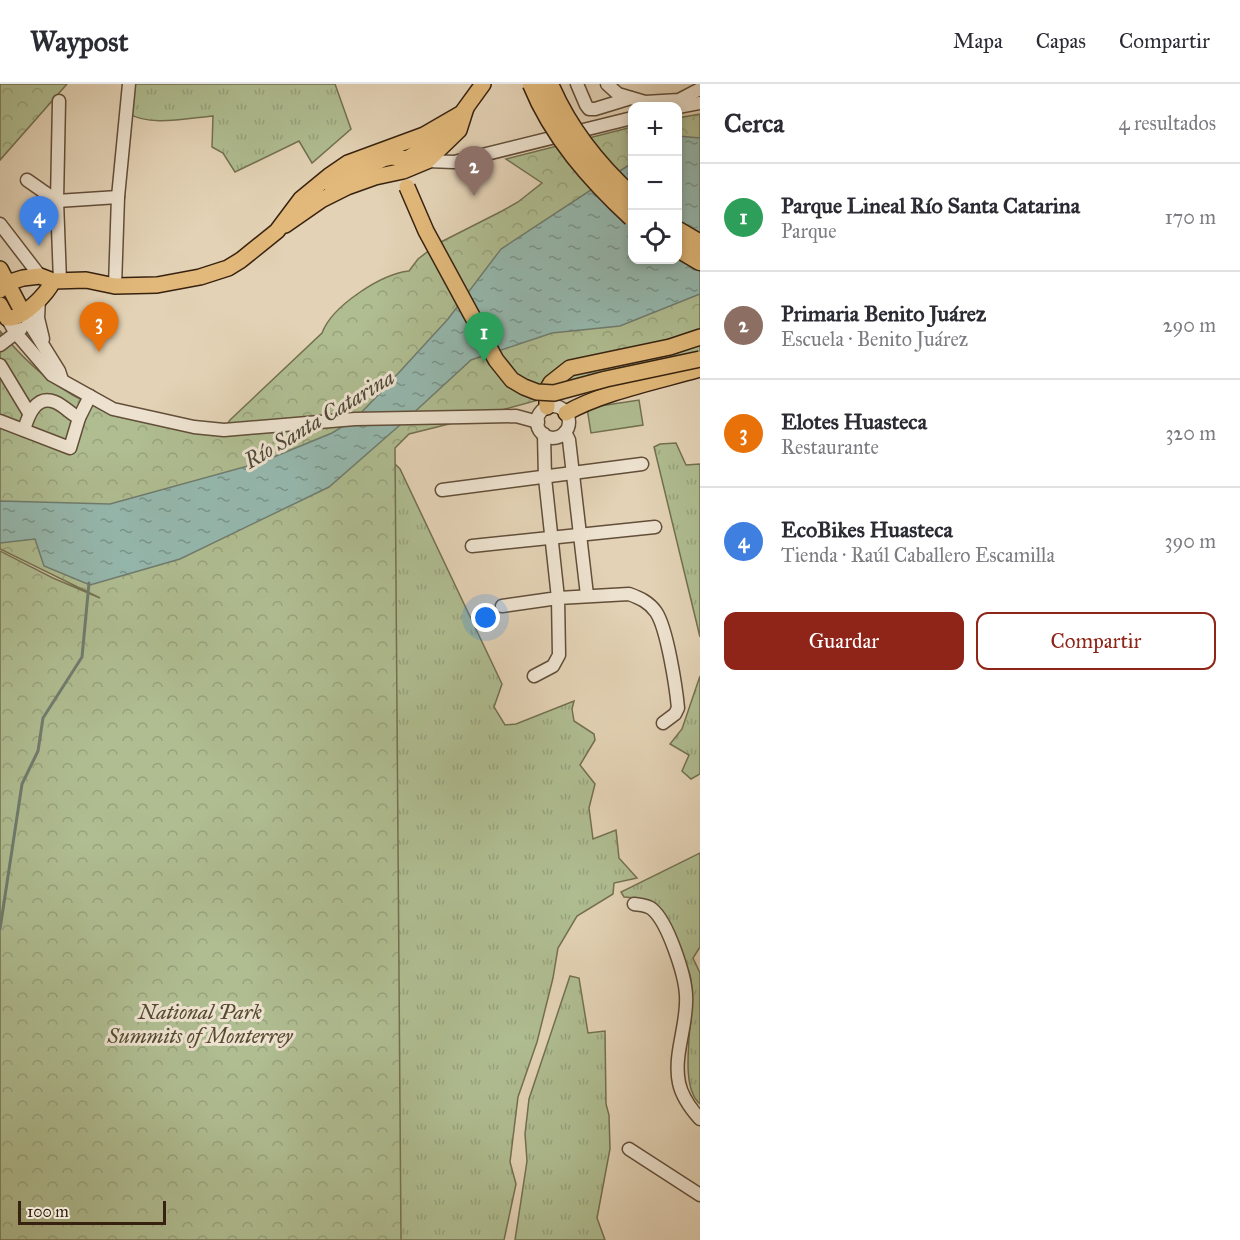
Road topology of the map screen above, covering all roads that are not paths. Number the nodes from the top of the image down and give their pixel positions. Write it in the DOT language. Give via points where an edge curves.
graph roads {
  1 [pos="129,84"];
  2 [pos="483,84"];
  3 [pos="532,84"];
  4 [pos="549,84"];
  5 [pos="577,84"];
  6 [pos="607,84"];
  7 [pos="700,89"];
  8 [pos="631,98"];
  9 [pos="59,101"];
  10 [pos="700,103"];
  11 [pos="682,106"];
  12 [pos="464,111"];
  13 [pos="628,118"];
  14 [pos="412,161"];
  15 [pos="27,180"];
  16 [pos="628,192"];
  17 [pos="118,197"];
  18 [pos="57,201"];
  19 [pos="293,207"];
  20 [pos="628,212"];
  21 [pos="0,224"];
  22 [pos="277,231"];
  23 [pos="682,233"];
  24 [pos="700,244"];
  25 [pos="682,250"];
  26 [pos="700,261"];
  27 [pos="0,269"];
  28 [pos="51,280"];
  29 [pos="115,286"];
  30 [pos="4,287"];
  31 [pos="39,298"];
  32 [pos="8,318"];
  33 [pos="27,319"];
  34 [pos="700,337"];
  35 [pos="0,345"];
  36 [pos="700,357"];
  37 [pos="51,360"];
  38 [pos="0,365"];
  39 [pos="700,369"];
  40 [pos="62,380"];
  41 [pos="90,396"];
  42 [pos="547,407"];
  43 [pos="566,412"];
  44 [pos="29,413"];
  45 [pos="79,418"];
  46 [pos="0,421"];
  47 [pos="538,422"];
  48 [pos="24,430"];
  49 [pos="566,432"];
  50 [pos="544,434"];
  51 [pos="642,464"];
  52 [pos="573,474"];
  53 [pos="545,478"];
  54 [pos="442,490"];
  55 [pos="655,527"];
  56 [pos="579,534"];
  57 [pos="551,537"];
  58 [pos="472,546"];
  59 [pos="587,595"];
  60 [pos="558,598"];
  61 [pos="502,606"];
  62 [pos="534,676"];
  63 [pos="663,723"];
  64 [pos="634,904"];
  65 [pos="700,1119"];
  66 [pos="629,1149"];
  67 [pos="700,1195"];
  1 -- 17 [label="street"];
  2 -- 12 [label="main road"];
  3 -- 20 [label="highway, bridge" via="573,154"];
  4 -- 16 [label="highway, bridge" via="588,149"];
  5 -- 8 [label="street" via="592,110"];
  6 -- 8 [label="street" via="618,94"];
  7 -- 8 [label="street" via="672,101"];
  9 -- 18 [label="street"];
  10 -- 11 [label="street"];
  12 -- 14 [label="main road" via="459,130"];
  12 -- 19 [label="main road" via="424,135 348,163"];
  13 -- 14 [label="street" via="454,162"];
  14 -- 19 [label="main road" via="383,159"];
  14 -- 22 [label="main road" via="321,200"];
  14 -- 36 [label="main road, bridge" via="410,187 426,231 496,360 512,380 537,392 554,393"];
  15 -- 18 [label="street"];
  17 -- 18 [label="street"];
  17 -- 29 [label="street"];
  18 -- 28 [label="street"];
  19 -- 22 [label="main road"];
  21 -- 28 [label="street"];
  22 -- 29 [label="main road" via="241,260 213,273 157,285"];
  23 -- 24 [label="highway"];
  25 -- 26 [label="highway"];
  27 -- 30 [label="main road"];
  28 -- 29 [label="main road" via="86,280"];
  28 -- 30 [label="main road" via="22,278"];
  28 -- 31 [label="main road"];
  30 -- 33 [label="main road"];
  31 -- 33 [label="main road"];
  31 -- 37 [label="street" via="38,318"];
  32 -- 33 [label="main road"];
  32 -- 35 [label="street"];
  32 -- 40 [label="street" via="52,375"];
  33 -- 37 [label="street"];
  34 -- 42 [label="main road" via="570,368 550,383"];
  37 -- 40 [label="street"];
  38 -- 44 [label="street"];
  39 -- 43 [label="main road" via="580,404"];
  40 -- 41 [label="street"];
  41 -- 45 [label="street"];
  41 -- 47 [label="street" via="113,409 224,430 355,419 516,416"];
  42 -- 43 [label="street" via="557,406"];
  42 -- 47 [label="street"];
  43 -- 49 [label="street"];
  44 -- 45 [label="street" via="43,402 54,401"];
  44 -- 48 [label="street"];
  45 -- 48 [label="street" via="70,448"];
  46 -- 48 [label="street"];
  47 -- 50 [label="street"];
  49 -- 50 [label="street" via="553,438"];
  49 -- 52 [label="street"];
  50 -- 53 [label="street"];
  51 -- 52 [label="street"];
  52 -- 53 [label="street"];
  52 -- 56 [label="street"];
  53 -- 54 [label="street"];
  53 -- 57 [label="street"];
  55 -- 56 [label="street"];
  56 -- 57 [label="street"];
  56 -- 59 [label="street"];
  57 -- 58 [label="street"];
  57 -- 60 [label="street"];
  59 -- 60 [label="street"];
  59 -- 63 [label="street" via="629,594 640,598 656,613 663,626 678,705 675,714"];
  60 -- 61 [label="street"];
  60 -- 62 [label="street" via="559,655 553,666"];
  64 -- 65 [label="street" via="652,909 658,917 682,975 686,1006 677,1069 683,1095"];
  66 -- 67 [label="street"];
}
